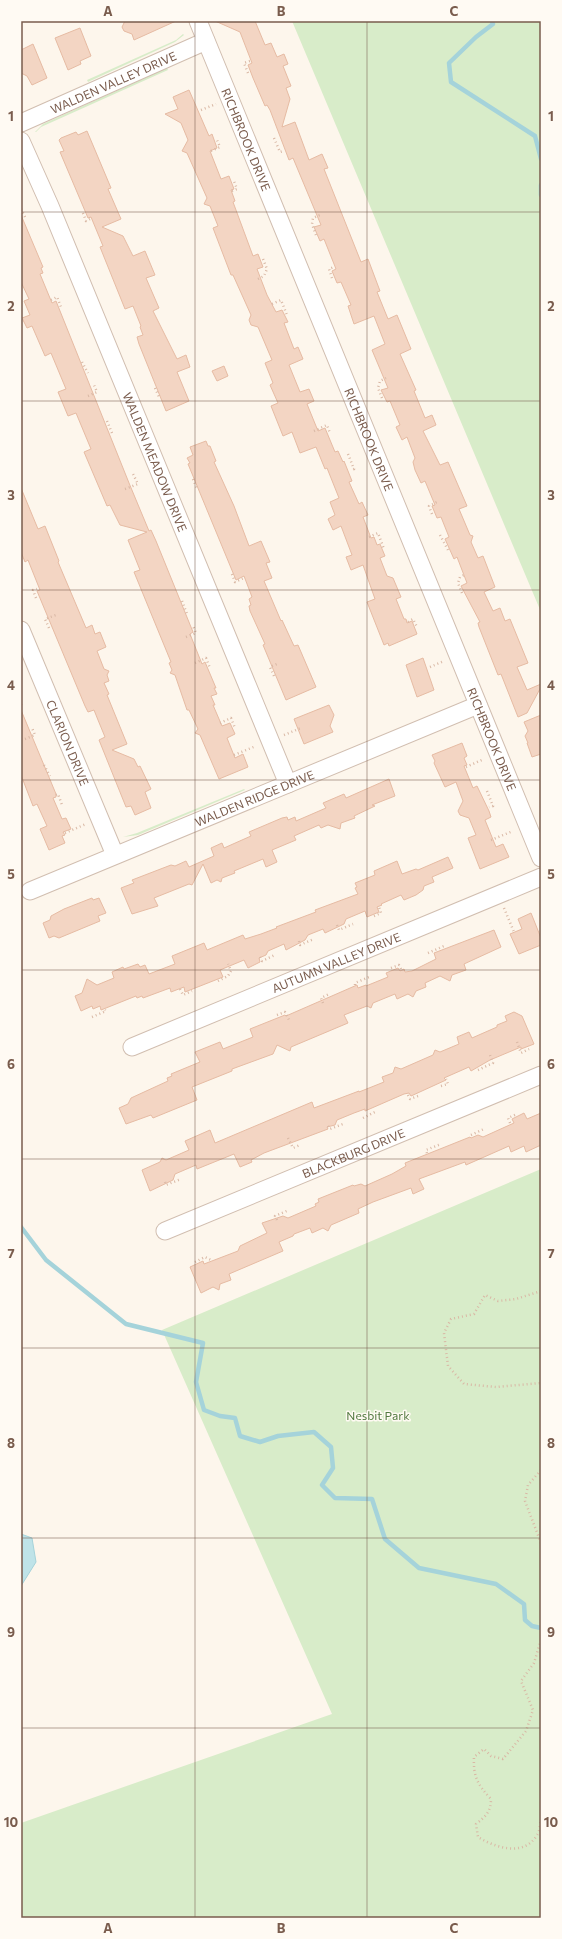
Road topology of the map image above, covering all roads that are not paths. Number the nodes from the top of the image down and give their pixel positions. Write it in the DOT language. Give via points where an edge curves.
graph roads {
  1 [pos="198,21"];
  2 [pos="206,41"];
  3 [pos="21,123"];
  4 [pos="21,141"];
  5 [pos="21,630"];
  6 [pos="478,705"];
  7 [pos="288,784"];
  8 [pos="115,855"];
  9 [pos="541,858"];
  10 [pos="541,877"];
  11 [pos="30,890"];
  12 [pos="132,1047"];
  13 [pos="541,1075"];
  14 [pos="165,1231"];
  1 -- 2 [label="street, RICHBROOK DRIVE"];
  2 -- 3 [label="street, WALDEN VALLEY DRIVE"];
  2 -- 6 [label="street, RICHBROOK DRIVE"];
  4 -- 7 [label="street, WALDEN MEADOW DRIVE"];
  5 -- 8 [label="street, CLARION DRIVE"];
  6 -- 7 [label="street, WALDEN RIDGE DRIVE"];
  6 -- 9 [label="street, RICHBROOK DRIVE"];
  7 -- 8 [label="street, WALDEN RIDGE DRIVE"];
  8 -- 11 [label="street, WALDEN RIDGE DRIVE"];
  10 -- 12 [label="street, AUTUMN VALLEY DRIVE"];
  13 -- 14 [label="street, BLACKBURG DRIVE"];
}
